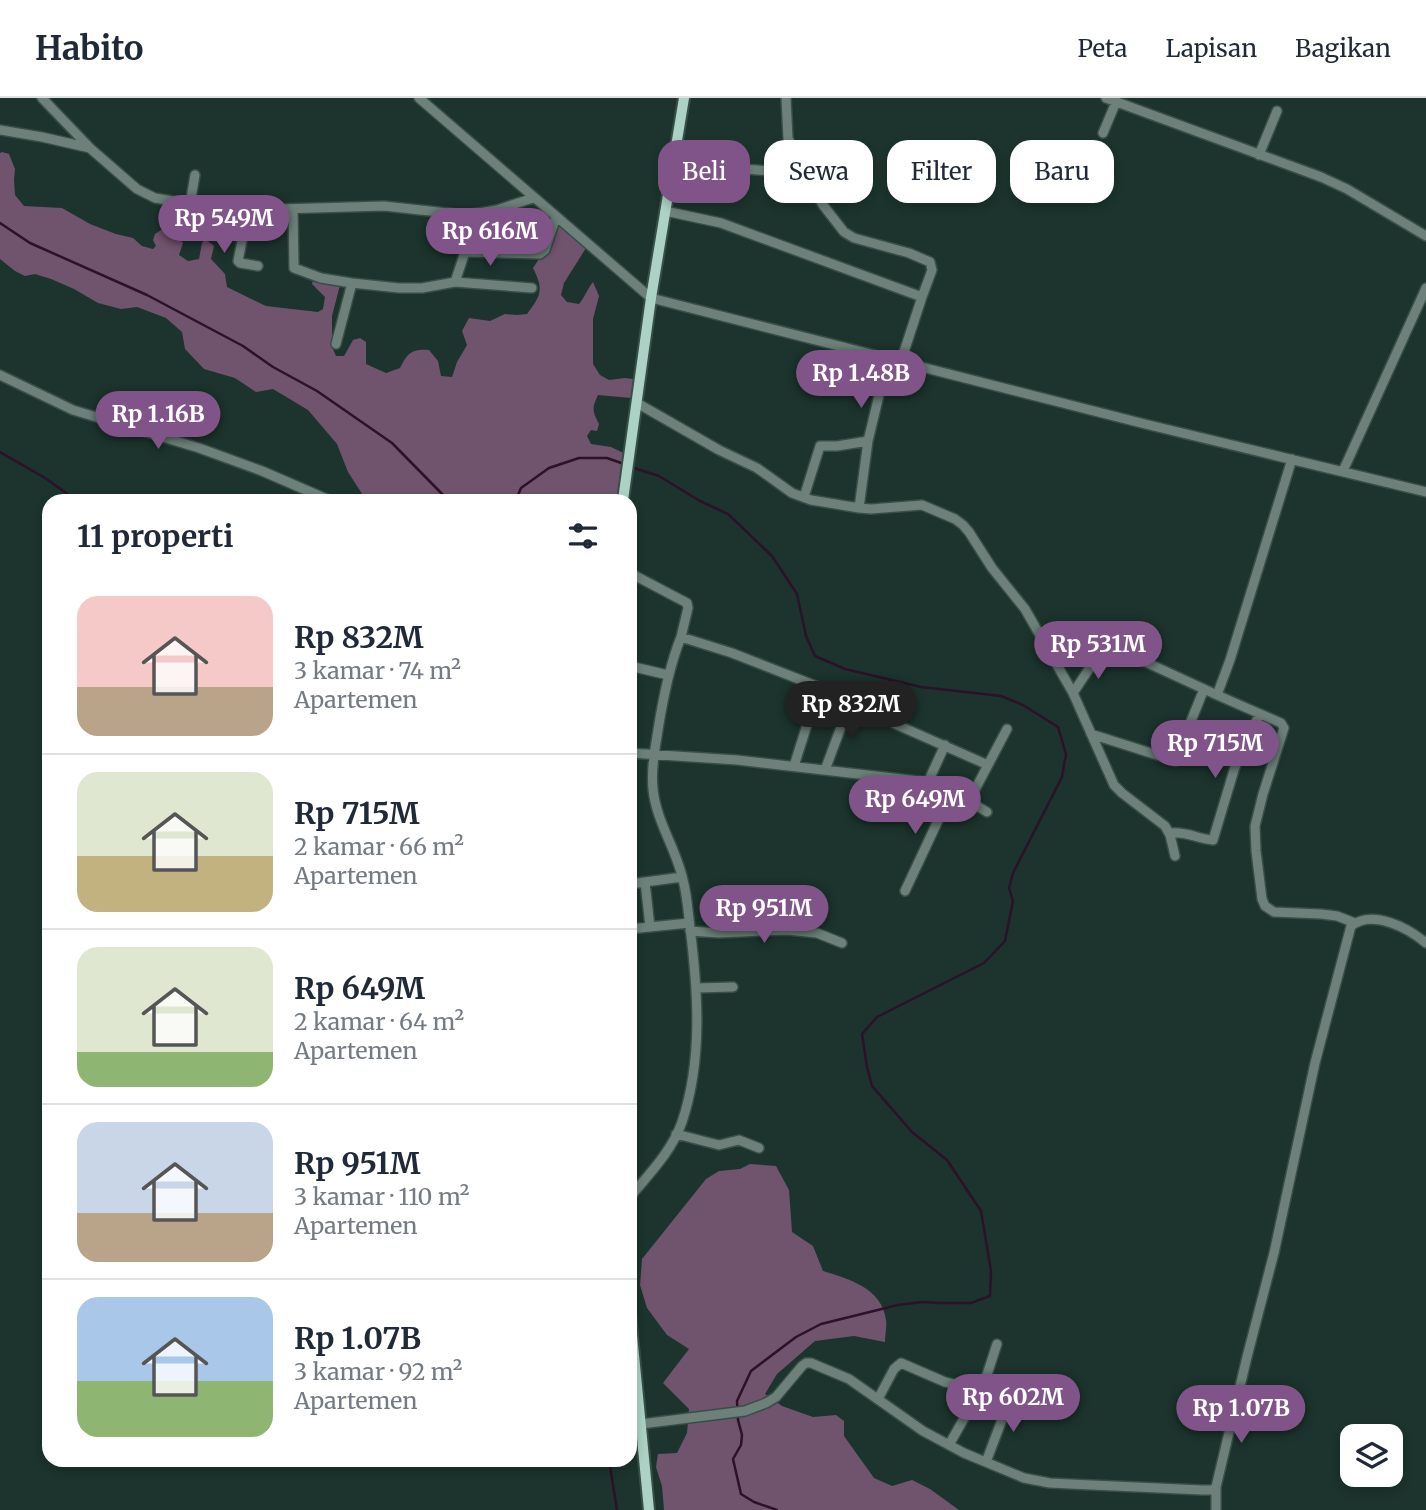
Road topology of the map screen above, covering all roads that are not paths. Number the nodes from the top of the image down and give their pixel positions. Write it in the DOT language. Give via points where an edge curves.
graph roads {
  1 [pos="41,98"];
  2 [pos="419,98"];
  3 [pos="684,98"];
  4 [pos="786,98"];
  5 [pos="1106,98"];
  6 [pos="1116,102"];
  7 [pos="1277,111"];
  8 [pos="0,130"];
  9 [pos="1103,133"];
  10 [pos="677,140"];
  11 [pos="91,149"];
  12 [pos="1259,155"];
  13 [pos="195,174"];
  14 [pos="533,198"];
  15 [pos="666,203"];
  16 [pos="190,204"];
  17 [pos="293,209"];
  18 [pos="248,210"];
  19 [pos="665,211"];
  20 [pos="466,215"];
  21 [pos="556,217"];
  22 [pos="1426,236"];
  23 [pos="464,252"];
  24 [pos="258,266"];
  25 [pos="455,282"];
  26 [pos="352,283"];
  27 [pos="532,288"];
  28 [pos="1426,288"];
  29 [pos="922,297"];
  30 [pos="651,298"];
  31 [pos="336,344"];
  32 [pos="886,357"];
  33 [pos="901,361"];
  34 [pos="0,375"];
  35 [pos="637,403"];
  36 [pos="868,440"];
  37 [pos="1292,459"];
  38 [pos="1343,471"];
  39 [pos="1426,492"];
  40 [pos="315,494"];
  41 [pos="624,494"];
  42 [pos="804,497"];
  43 [pos="859,508"];
  44 [pos="637,577"];
  45 [pos="681,637"];
  46 [pos="637,668"];
  47 [pos="668,675"];
  48 [pos="818,688"];
  49 [pos="1204,689"];
  50 [pos="1073,693"];
  51 [pos="1217,695"];
  52 [pos="850,703"];
  53 [pos="1260,714"];
  54 [pos="1007,729"];
  55 [pos="1091,734"];
  56 [pos="946,745"];
  57 [pos="637,753"];
  58 [pos="654,754"];
  59 [pos="988,765"];
  60 [pos="794,766"];
  61 [pos="825,770"];
  62 [pos="928,782"];
  63 [pos="951,793"];
  64 [pos="970,801"];
  65 [pos="987,812"];
  66 [pos="1170,833"];
  67 [pos="1175,856"];
  68 [pos="682,877"];
  69 [pos="645,882"];
  70 [pos="637,883"];
  71 [pos="905,891"];
  72 [pos="1355,923"];
  73 [pos="650,927"];
  74 [pos="690,927"];
  75 [pos="637,928"];
  76 [pos="842,943"];
  77 [pos="1426,943"];
  78 [pos="733,987"];
  79 [pos="696,988"];
  80 [pos="676,1134"];
  81 [pos="759,1148"];
  82 [pos="637,1188"];
  83 [pos="997,1344"];
  84 [pos="981,1388"];
  85 [pos="637,1391"];
  86 [pos="1011,1396"];
  87 [pos="878,1399"];
  88 [pos="1055,1407"];
  89 [pos="640,1424"];
  90 [pos="948,1445"];
  91 [pos="986,1462"];
  92 [pos="1216,1487"];
  93 [pos="649,1506"];
  94 [pos="1216,1510"];
  1 -- 11 [label="street"];
  2 -- 14 [label="street"];
  3 -- 10 [label="main road"];
  4 -- 29 [label="street" via="788,138 823,205 849,236 930,262 932,270"];
  5 -- 6 [label="street"];
  6 -- 9 [label="street"];
  6 -- 12 [label="street"];
  7 -- 12 [label="street"];
  8 -- 11 [label="street"];
  11 -- 16 [label="street" via="137,189 155,198"];
  12 -- 22 [label="street" via="1347,189"];
  13 -- 16 [label="street"];
  14 -- 20 [label="street"];
  14 -- 21 [label="street"];
  15 -- 19 [label="main road"];
  16 -- 18 [label="street"];
  17 -- 18 [label="street"];
  17 -- 20 [label="street" via="384,206"];
  17 -- 26 [label="street" via="294,268"];
  18 -- 24 [label="street" via="238,261"];
  19 -- 29 [label="street" via="721,223"];
  19 -- 30 [label="main road"];
  20 -- 23 [label="street"];
  21 -- 23 [label="street" via="540,254"];
  21 -- 30 [label="street"];
  23 -- 25 [label="street"];
  25 -- 26 [label="street" via="422,288"];
  25 -- 27 [label="street"];
  26 -- 31 [label="street"];
  28 -- 38 [label="street"];
  29 -- 33 [label="street"];
  30 -- 32 [label="street"];
  30 -- 35 [label="main road"];
  32 -- 33 [label="street"];
  32 -- 36 [label="street"];
  33 -- 37 [label="street"];
  34 -- 40 [label="street" via="73,410 199,448"];
  35 -- 41 [label="main road"];
  35 -- 42 [label="street"];
  36 -- 42 [label="street" via="820,446"];
  36 -- 43 [label="street"];
  37 -- 38 [label="street"];
  37 -- 51 [label="street"];
  38 -- 39 [label="street"];
  42 -- 43 [label="street"];
  43 -- 50 [label="street" via="922,505 962,525 1025,609"];
  44 -- 45 [label="street" via="687,603"];
  45 -- 47 [label="street"];
  45 -- 48 [label="street"];
  46 -- 47 [label="street"];
  47 -- 58 [label="street"];
  48 -- 52 [label="street"];
  48 -- 60 [label="street"];
  49 -- 50 [label="street" via="1111,647 1099,654"];
  49 -- 51 [label="street"];
  49 -- 55 [label="street" via="1176,761"];
  50 -- 55 [label="street"];
  51 -- 53 [label="street"];
  52 -- 56 [label="street" via="878,703 895,724"];
  52 -- 61 [label="street"];
  53 -- 66 [label="street" via="1234,770 1213,840"];
  53 -- 72 [label="street" via="1284,728 1255,826 1265,906 1274,912 1329,915"];
  54 -- 59 [label="street"];
  55 -- 66 [label="street" via="1114,785"];
  56 -- 59 [label="street"];
  56 -- 62 [label="street"];
  57 -- 58 [label="street"];
  58 -- 60 [label="street"];
  58 -- 68 [label="street" via="657,811"];
  59 -- 64 [label="street"];
  60 -- 61 [label="street"];
  61 -- 62 [label="street"];
  62 -- 63 [label="street"];
  63 -- 64 [label="street"];
  63 -- 71 [label="street"];
  64 -- 65 [label="street"];
  66 -- 67 [label="street"];
  68 -- 69 [label="street"];
  68 -- 74 [label="street"];
  69 -- 70 [label="street"];
  69 -- 73 [label="street"];
  72 -- 77 [label="street" via="1393,923"];
  72 -- 92 [label="street" via="1349,931 1315,1063"];
  73 -- 74 [label="street"];
  73 -- 75 [label="street"];
  74 -- 76 [label="street" via="719,933 817,933"];
  74 -- 79 [label="street"];
  78 -- 79 [label="street"];
  79 -- 80 [label="street" via="697,1052"];
  80 -- 81 [label="street" via="719,1145 739,1140"];
  80 -- 82 [label="street"];
  83 -- 84 [label="street"];
  84 -- 86 [label="street"];
  84 -- 87 [label="street" via="944,1382 901,1363"];
  84 -- 90 [label="street"];
  85 -- 89 [label="main road"];
  86 -- 88 [label="street"];
  86 -- 91 [label="street"];
  87 -- 89 [label="street" via="849,1379 806,1363 771,1400 745,1411"];
  87 -- 90 [label="street"];
  89 -- 93 [label="main road"];
  90 -- 91 [label="street"];
  91 -- 92 [label="street" via="1050,1483"];
  92 -- 94 [label="street"];
}
